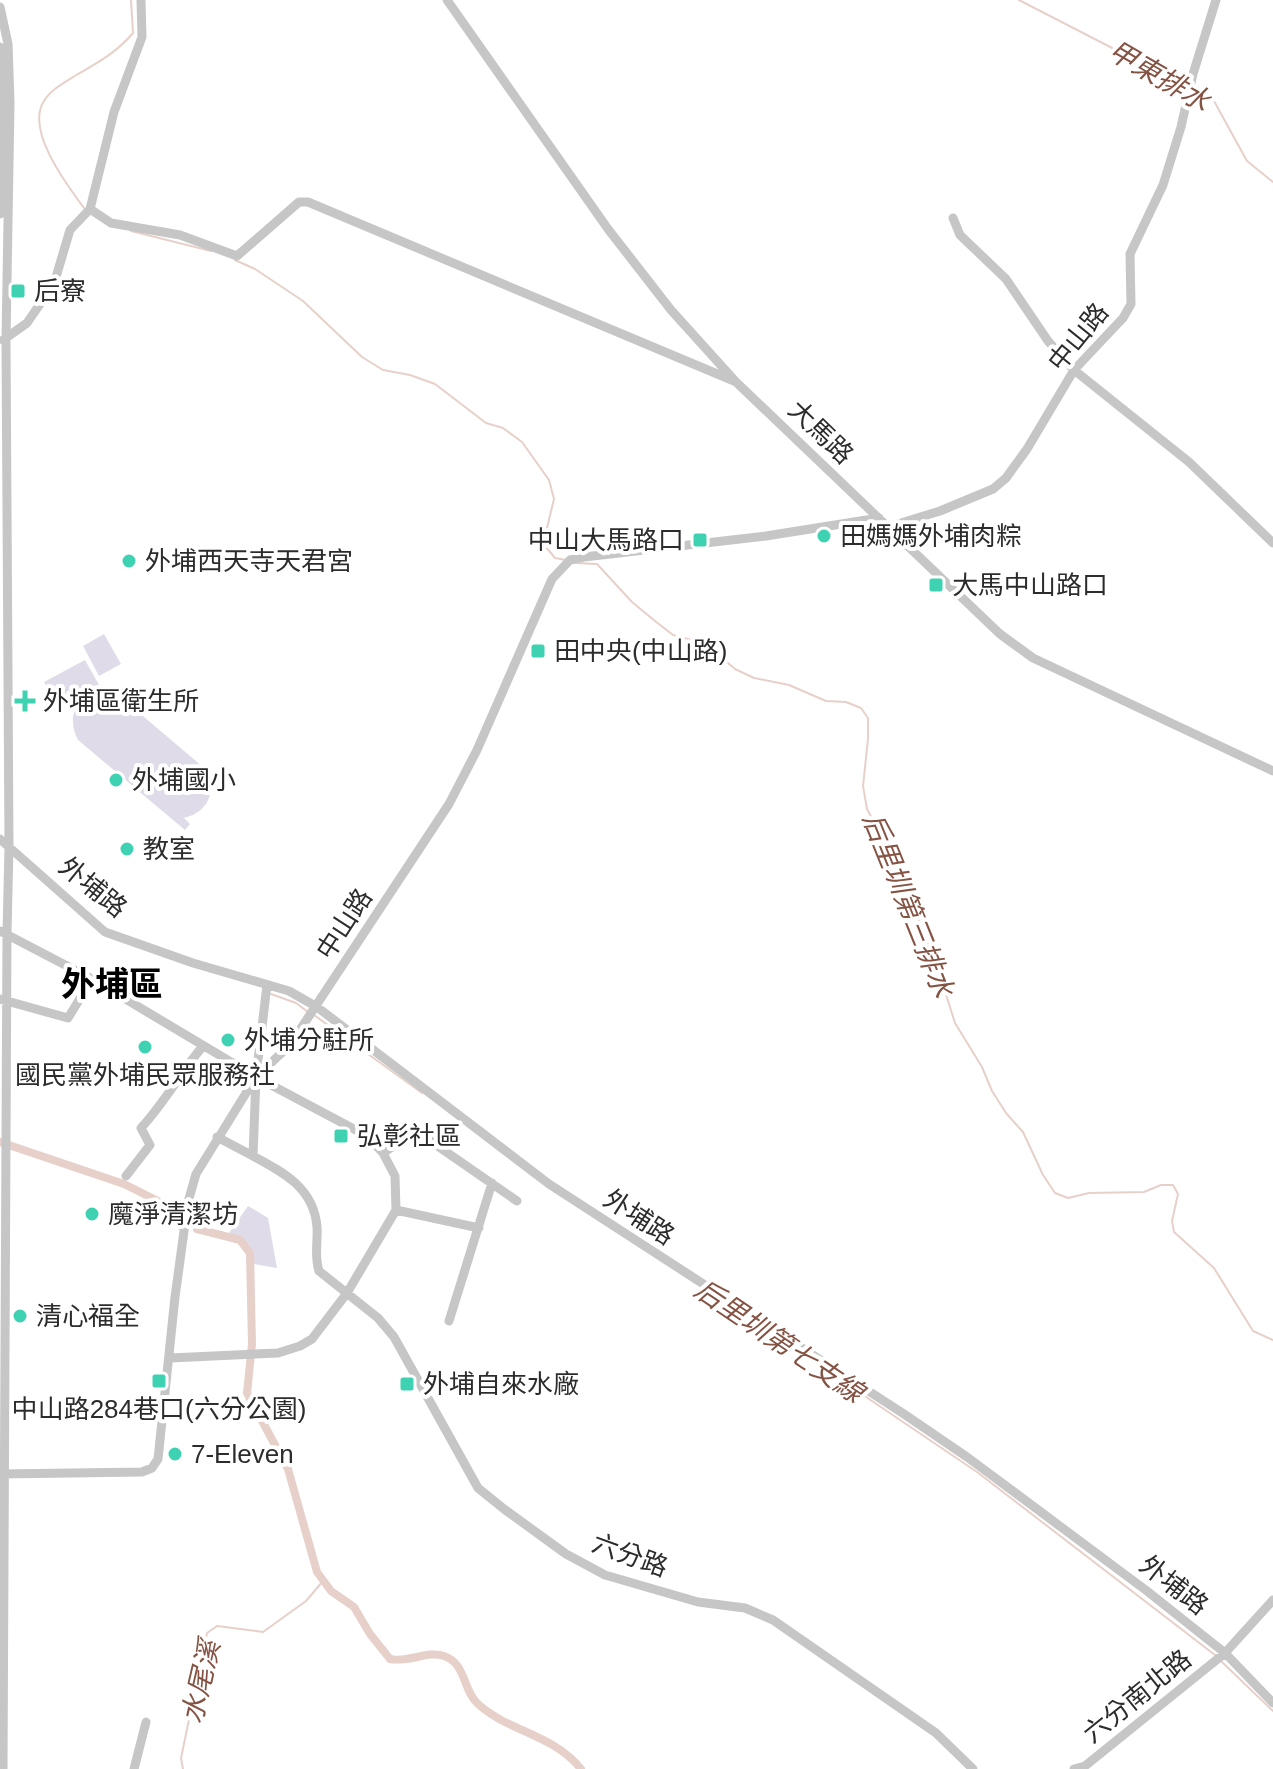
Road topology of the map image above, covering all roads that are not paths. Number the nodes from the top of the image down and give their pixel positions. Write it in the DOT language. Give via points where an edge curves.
graph roads {
  1 [pos="141,0"];
  2 [pos="447,0"];
  3 [pos="1216,0"];
  4 [pos="0,7"];
  5 [pos="0,47"];
  6 [pos="90,209"];
  7 [pos="0,214"];
  8 [pos="953,218"];
  9 [pos="3,340"];
  10 [pos="1074,370"];
  11 [pos="736,382"];
  12 [pos="879,518"];
  13 [pos="888,527"];
  14 [pos="1273,543"];
  15 [pos="4,676"];
  16 [pos="1273,771"];
  17 [pos="0,839"];
  18 [pos="9,847"];
  19 [pos="3,932"];
  20 [pos="92,979"];
  21 [pos="267,985"];
  22 [pos="4,1000"];
  23 [pos="317,1007"];
  24 [pos="203,1046"];
  25 [pos="256,1077"];
  26 [pos="217,1137"];
  27 [pos="383,1153"];
  28 [pos="253,1156"];
  29 [pos="126,1176"];
  30 [pos="492,1183"];
  31 [pos="517,1201"];
  32 [pos="396,1210"];
  33 [pos="479,1228"];
  34 [pos="347,1293"];
  35 [pos="449,1321"];
  36 [pos="170,1358"];
  37 [pos="2,1474"];
  38 [pos="1273,1600"];
  39 [pos="1225,1653"];
  40 [pos="1273,1703"];
  41 [pos="146,1722"];
  42 [pos="3,1769"];
  43 [pos="134,1769"];
  44 [pos="973,1769"];
  45 [pos="1074,1769"];
  1 -- 6 [label="street" via="142,37 114,112"];
  2 -- 11 [label="street, 大馬路" via="641,274"];
  3 -- 10 [label="street, 中山路" via="1163,185 1130,254 1131,304"];
  4 -- 9 [label="street" via="8,44 10,103"];
  5 -- 7 [label="street"];
  6 -- 9 [label="street" via="70,230 56,277 40,304 27,323"];
  6 -- 11 [label="street" via="111,223 180,235 237,256 299,202 308,202"];
  8 -- 10 [label="street" via="960,235 1006,279"];
  9 -- 15 [label="street"];
  10 -- 13 [label="street, 中山路" via="1027,449 993,489"];
  10 -- 14 [label="street" via="1189,462"];
  11 -- 12 [label="street, 大馬路"];
  12 -- 13 [label="street, 大馬路"];
  12 -- 23 [label="street, 中山路" via="570,560 544,594 449,804"];
  13 -- 16 [label="street, 大馬路" via="1000,634 1033,658"];
  15 -- 18 [label="street"];
  17 -- 18 [label="street, 外埔路"];
  18 -- 19 [label="street"];
  18 -- 21 [label="street, 外埔路" via="105,932"];
  19 -- 20 [label="street"];
  19 -- 22 [label="street"];
  20 -- 22 [label="street" via="68,1018"];
  20 -- 24 [label="street"];
  21 -- 23 [label="street, 外埔路"];
  21 -- 25 [label="street"];
  22 -- 37 [label="street"];
  23 -- 25 [label="street, 中山路" via="290,1045"];
  23 -- 39 [label="street, 外埔路" via="549,1184 904,1414"];
  24 -- 25 [label="street"];
  24 -- 29 [label="street" via="141,1128 150,1145"];
  25 -- 26 [label="street, 中山路"];
  25 -- 27 [label="street" via="367,1136"];
  25 -- 28 [label="street"];
  26 -- 28 [label="street, 六分路"];
  26 -- 36 [label="street, 中山路" via="196,1174 188,1202"];
  27 -- 30 [label="street" via="416,1131"];
  27 -- 32 [label="street" via="395,1176"];
  28 -- 34 [label="street, 六分路" via="285,1174 306,1194 317,1227 319,1271"];
  30 -- 31 [label="street"];
  30 -- 33 [label="street"];
  32 -- 33 [label="street"];
  32 -- 34 [label="street"];
  33 -- 35 [label="street"];
  34 -- 36 [label="street" via="312,1339 300,1346 278,1353"];
  34 -- 44 [label="street, 六分路" via="394,1337 478,1488 504,1509 605,1575 698,1602 745,1608 773,1620 936,1733"];
  36 -- 37 [label="street, 中山路" via="158,1459 152,1468"];
  37 -- 42 [label="street"];
  38 -- 39 [label="street, 六分南北路"];
  39 -- 40 [label="street, 外埔路"];
  39 -- 45 [label="street, 六分南北路" via="1085,1766"];
  41 -- 43 [label="street"];
}
